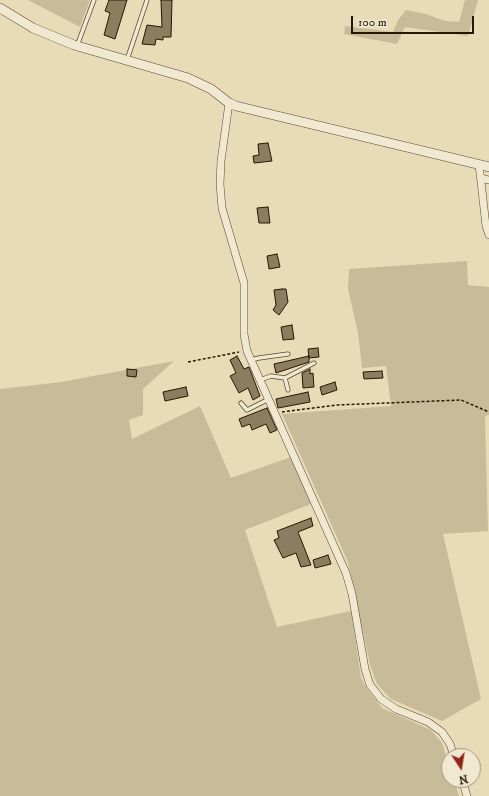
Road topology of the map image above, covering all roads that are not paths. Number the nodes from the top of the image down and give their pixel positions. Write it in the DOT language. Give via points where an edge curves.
graph roads {
  1 [pos="94,0"];
  2 [pos="147,0"];
  3 [pos="0,8"];
  4 [pos="77,46"];
  5 [pos="126,62"];
  6 [pos="229,103"];
  7 [pos="479,164"];
  8 [pos="489,167"];
  9 [pos="481,178"];
  10 [pos="489,180"];
  11 [pos="489,234"];
  12 [pos="288,354"];
  13 [pos="251,360"];
  14 [pos="314,363"];
  15 [pos="285,378"];
  16 [pos="260,380"];
  17 [pos="288,390"];
  18 [pos="269,399"];
  19 [pos="241,404"];
  20 [pos="451,748"];
  1 -- 4 [label="lane"];
  2 -- 5 [label="lane"];
  3 -- 4 [label="street" via="33,28"];
  4 -- 5 [label="street"];
  5 -- 6 [label="street" via="188,78 211,89"];
  6 -- 7 [label="street"];
  6 -- 13 [label="street" via="220,161 222,208 244,282 244,334"];
  7 -- 8 [label="street"];
  7 -- 9 [label="street"];
  9 -- 10 [label="street"];
  9 -- 11 [label="street"];
  12 -- 13 [label="lane"];
  13 -- 16 [label="street"];
  14 -- 15 [label="lane"];
  15 -- 16 [label="lane" via="271,376"];
  15 -- 17 [label="lane"];
  16 -- 18 [label="street"];
  18 -- 19 [label="lane" via="247,410"];
  18 -- 20 [label="street" via="346,573 370,685 381,699 396,709 428,722 442,732"];
}
